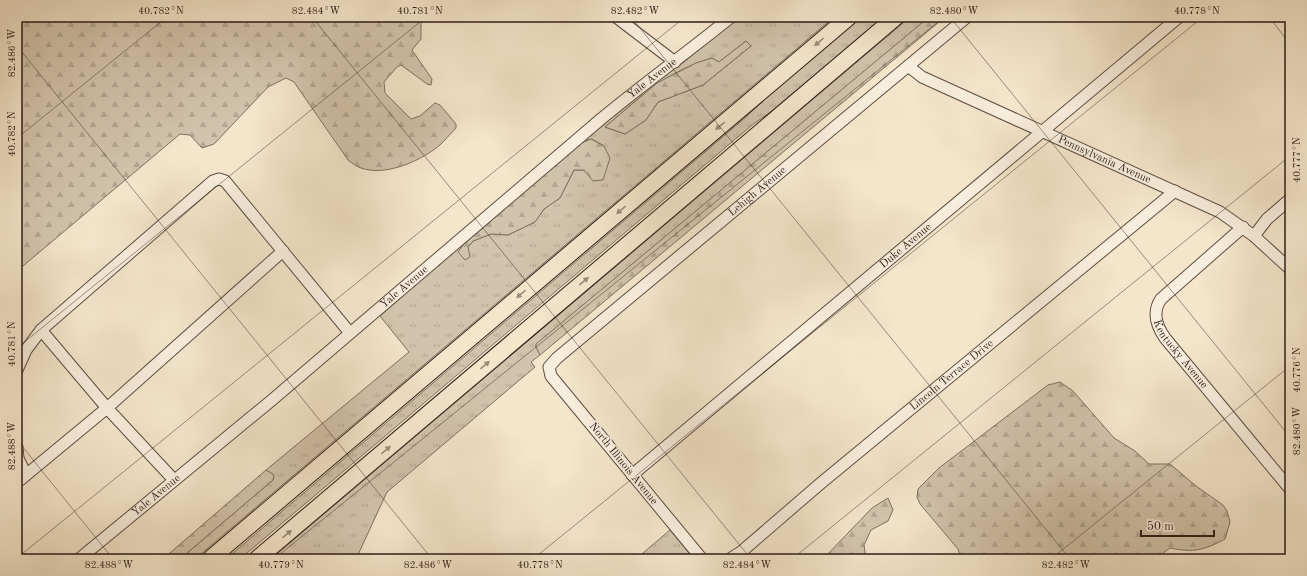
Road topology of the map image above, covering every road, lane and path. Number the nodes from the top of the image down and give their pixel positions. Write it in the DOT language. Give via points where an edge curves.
graph roads {
  1 [pos="616,17"];
  2 [pos="731,17"];
  3 [pos="849,17"];
  4 [pos="896,17"];
  5 [pos="967,17"];
  6 [pos="1179,17"];
  7 [pos="674,62"];
  8 [pos="908,66"];
  9 [pos="1041,132"];
  10 [pos="1175,191"];
  11 [pos="1289,200"];
  12 [pos="1243,227"];
  13 [pos="1254,236"];
  14 [pos="283,251"];
  15 [pos="1290,269"];
  16 [pos="41,330"];
  17 [pos="350,333"];
  18 [pos="548,367"];
  19 [pos="17,370"];
  20 [pos="107,408"];
  21 [pos="17,448"];
  22 [pos="632,475"];
  23 [pos="174,480"];
  24 [pos="1290,489"];
  25 [pos="79,559"];
  26 [pos="210,559"];
  27 [pos="257,559"];
  28 [pos="702,559"];
  29 [pos="730,559"];
  1 -- 7 [label="street"];
  2 -- 7 [label="street, Yale Avenue"];
  3 -- 26 [label="highway, one-way"];
  27 -- 4 [label="highway, one-way"];
  5 -- 8 [label="street, Lehigh Avenue"];
  6 -- 9 [label="street, Duke Avenue"];
  7 -- 17 [label="street, Yale Avenue" via="595,124"];
  8 -- 9 [label="street, Pennsylvania Avenue" via="922,77"];
  8 -- 18 [label="street, Lehigh Avenue"];
  9 -- 10 [label="street, Pennsylvania Avenue"];
  9 -- 22 [label="street, Duke Avenue"];
  10 -- 12 [label="street, Pennsylvania Avenue" via="1220,212"];
  10 -- 29 [label="street, Lincoln Terrace Drive"];
  11 -- 13 [label="street" via="1267,219"];
  12 -- 13 [label="street, Pennsylvania Avenue"];
  12 -- 24 [label="street, Kentucky Avenue" via="1161,298 1156,318 1165,338"];
  13 -- 15 [label="street, Pennsylvania Avenue"];
  14 -- 16 [label="street" via="225,181 219,179 207,186"];
  14 -- 17 [label="street"];
  14 -- 20 [label="street"];
  16 -- 19 [label="street" via="26,350"];
  16 -- 20 [label="street"];
  17 -- 23 [label="street, Yale Avenue"];
  18 -- 22 [label="street, North Illinois Avenue" via="551,376"];
  20 -- 21 [label="street" via="23,478"];
  20 -- 23 [label="street"];
  22 -- 28 [label="street, North Illinois Avenue"];
  23 -- 25 [label="street, Yale Avenue"];
}
